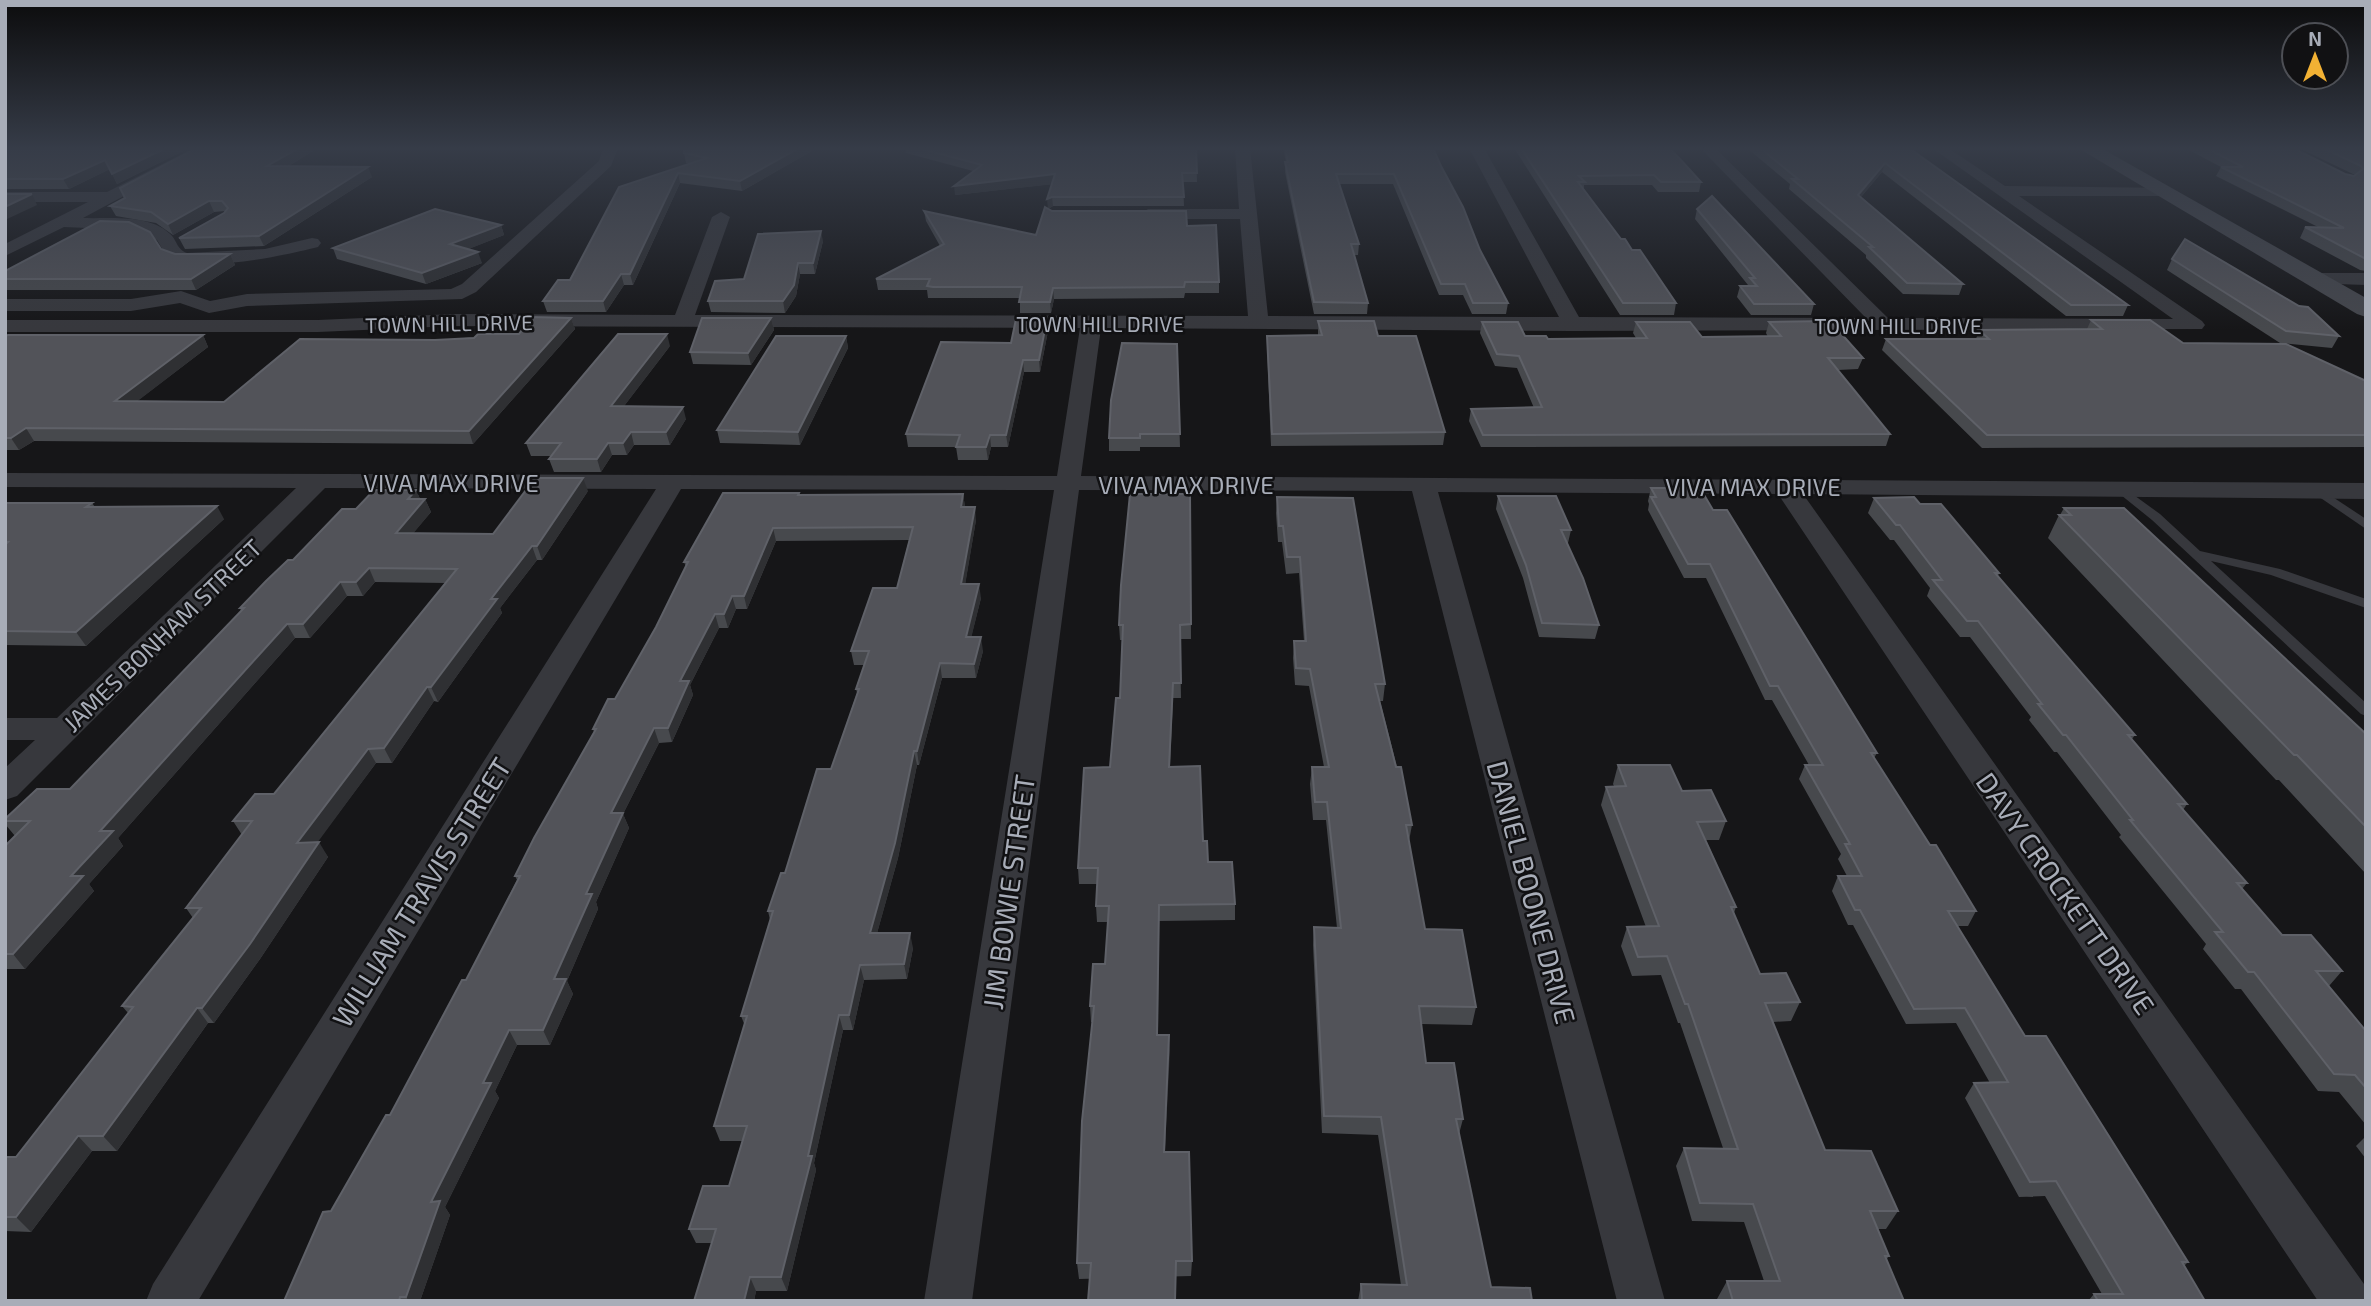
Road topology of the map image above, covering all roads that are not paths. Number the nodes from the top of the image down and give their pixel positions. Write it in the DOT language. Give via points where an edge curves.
graph roads {
  1 [pos="87,209"];
  2 [pos="556,209"];
  3 [pos="1248,209"];
  4 [pos="1509,209"];
  5 [pos="1768,209"];
  6 [pos="2027,209"];
  7 [pos="2195,209"];
  8 [pos="1131,214"];
  9 [pos="1249,214"];
  10 [pos="721,217"];
  11 [pos="62,222"];
  12 [pos="149,228"];
  13 [pos="39,234"];
  14 [pos="190,236"];
  15 [pos="312,243"];
  16 [pos="169,248"];
  17 [pos="5,251"];
  18 [pos="2314,279"];
  19 [pos="2366,279"];
  20 [pos="5,304"];
  21 [pos="2366,309"];
  22 [pos="683,321"];
  23 [pos="1091,324"];
  24 [pos="1259,324"];
  25 [pos="1883,324"];
  26 [pos="1573,325"];
  27 [pos="5,326"];
  28 [pos="5,480"];
  29 [pos="318,481"];
  30 [pos="673,482"];
  31 [pos="1068,483"];
  32 [pos="1423,484"];
  33 [pos="1785,486"];
  34 [pos="2120,489"];
  35 [pos="2316,490"];
  36 [pos="2366,491"];
  37 [pos="2366,525"];
  38 [pos="2196,554"];
  39 [pos="2366,604"];
  40 [pos="2366,711"];
  41 [pos="5,729"];
  42 [pos="66,729"];
  43 [pos="5,788"];
  44 [pos="170,1301"];
  45 [pos="948,1301"];
  46 [pos="1641,1301"];
  47 [pos="2347,1301"];
  1 -- 11 [label="street"];
  2 -- 20 [label="street" via="469,288 455,295 247,300 209,307 181,297 131,305"];
  3 -- 9 [label="street"];
  4 -- 26 [label="street"];
  5 -- 25 [label="street"];
  6 -- 25 [label="street, TOWN HILL DRIVE" via="2195,325"];
  7 -- 18 [label="main road"];
  8 -- 9 [label="street"];
  9 -- 24 [label="street"];
  10 -- 22 [label="street"];
  11 -- 12 [label="street"];
  11 -- 13 [label="street"];
  12 -- 13 [label="street"];
  12 -- 16 [label="street" via="163,236"];
  13 -- 17 [label="street"];
  14 -- 16 [label="street"];
  15 -- 16 [label="street" via="230,258 187,258 174,255"];
  18 -- 19 [label="street"];
  18 -- 21 [label="main road"];
  22 -- 23 [label="street, TOWN HILL DRIVE"];
  22 -- 27 [label="street, TOWN HILL DRIVE"];
  23 -- 24 [label="street, TOWN HILL DRIVE"];
  23 -- 31 [label="street, JIM BOWIE STREET"];
  24 -- 26 [label="street, TOWN HILL DRIVE"];
  25 -- 26 [label="street, TOWN HILL DRIVE"];
  28 -- 29 [label="street, VIVA MAX DRIVE"];
  29 -- 30 [label="street, VIVA MAX DRIVE"];
  29 -- 42 [label="street, JAMES BONHAM STREET"];
  30 -- 31 [label="street, VIVA MAX DRIVE"];
  30 -- 44 [label="street, WILLIAM TRAVIS STREET"];
  31 -- 32 [label="street, VIVA MAX DRIVE"];
  31 -- 45 [label="street, JIM BOWIE STREET"];
  32 -- 33 [label="street, VIVA MAX DRIVE"];
  32 -- 46 [label="street, DANIEL BOONE DRIVE"];
  33 -- 34 [label="street, VIVA MAX DRIVE"];
  33 -- 47 [label="street, DAVY CROCKETT DRIVE"];
  34 -- 35 [label="street, VIVA MAX DRIVE"];
  34 -- 38 [label="lane"];
  35 -- 36 [label="street, VIVA MAX DRIVE"];
  35 -- 37 [label="lane"];
  38 -- 39 [label="lane" via="2275,572"];
  38 -- 40 [label="lane"];
  41 -- 42 [label="street"];
  42 -- 43 [label="street, JAMES BONHAM STREET"];
}
